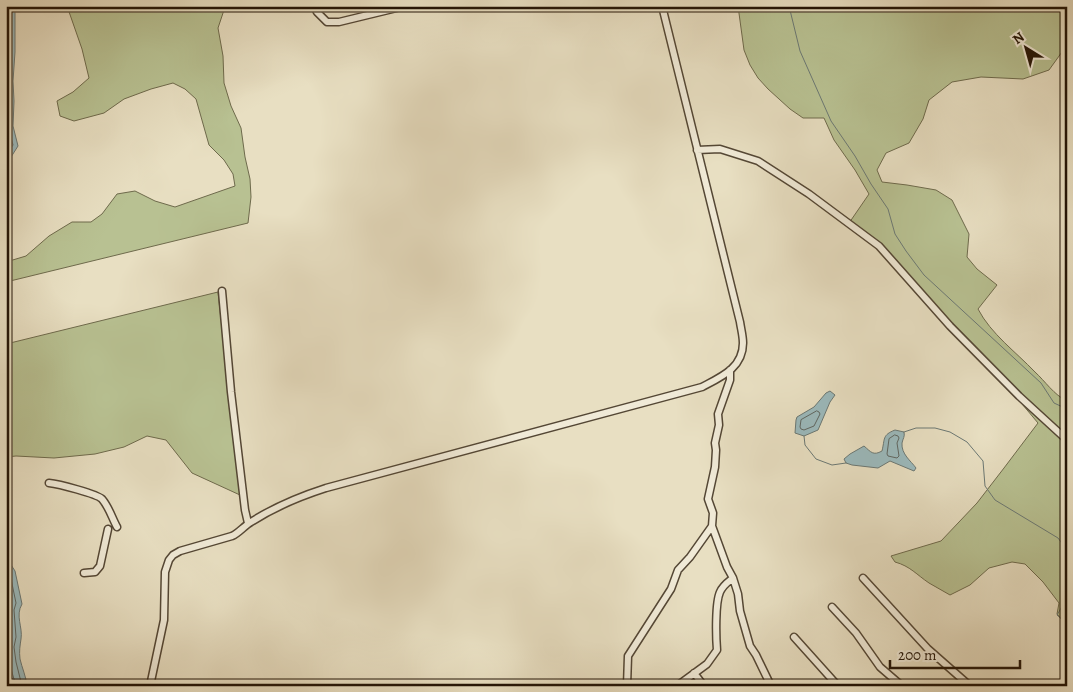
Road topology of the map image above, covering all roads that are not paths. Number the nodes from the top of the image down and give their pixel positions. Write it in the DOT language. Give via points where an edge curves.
graph roads {
  1 [pos="314,6"];
  2 [pos="405,6"];
  3 [pos="662,6"];
  4 [pos="697,150"];
  5 [pos="222,291"];
  6 [pos="730,370"];
  7 [pos="1067,440"];
  8 [pos="49,483"];
  9 [pos="248,523"];
  10 [pos="712,526"];
  11 [pos="117,527"];
  12 [pos="108,528"];
  13 [pos="84,573"];
  14 [pos="733,578"];
  15 [pos="863,578"];
  16 [pos="832,607"];
  17 [pos="794,637"];
  18 [pos="694,673"];
  19 [pos="150,686"];
  20 [pos="627,686"];
  21 [pos="677,686"];
  22 [pos="704,686"];
  23 [pos="771,686"];
  24 [pos="838,686"];
  25 [pos="902,686"];
  26 [pos="970,686"];
  1 -- 2 [label="street" via="327,22"];
  3 -- 4 [label="street"];
  4 -- 6 [label="street" via="740,322 741,354 738,363"];
  4 -- 7 [label="street" via="720,149 758,161 879,246 957,333"];
  5 -- 9 [label="street"];
  6 -- 9 [label="street" via="702,387 300,496"];
  6 -- 10 [label="street" via="730,380 718,414 715,467 708,499 713,513"];
  8 -- 11 [label="street" via="100,497"];
  9 -- 19 [label="street" via="232,536 180,551 169,560 165,572 164,620"];
  10 -- 14 [label="street"];
  10 -- 20 [label="street" via="678,570 672,589 628,656"];
  12 -- 13 [label="street" via="100,566 95,572"];
  14 -- 18 [label="street" via="719,593 717,650 707,664"];
  14 -- 23 [label="street" via="750,646"];
  15 -- 26 [label="street" via="928,649"];
  16 -- 25 [label="street" via="880,667"];
  17 -- 24 [label="street"];
  18 -- 21 [label="street"];
  18 -- 22 [label="street"];
}
